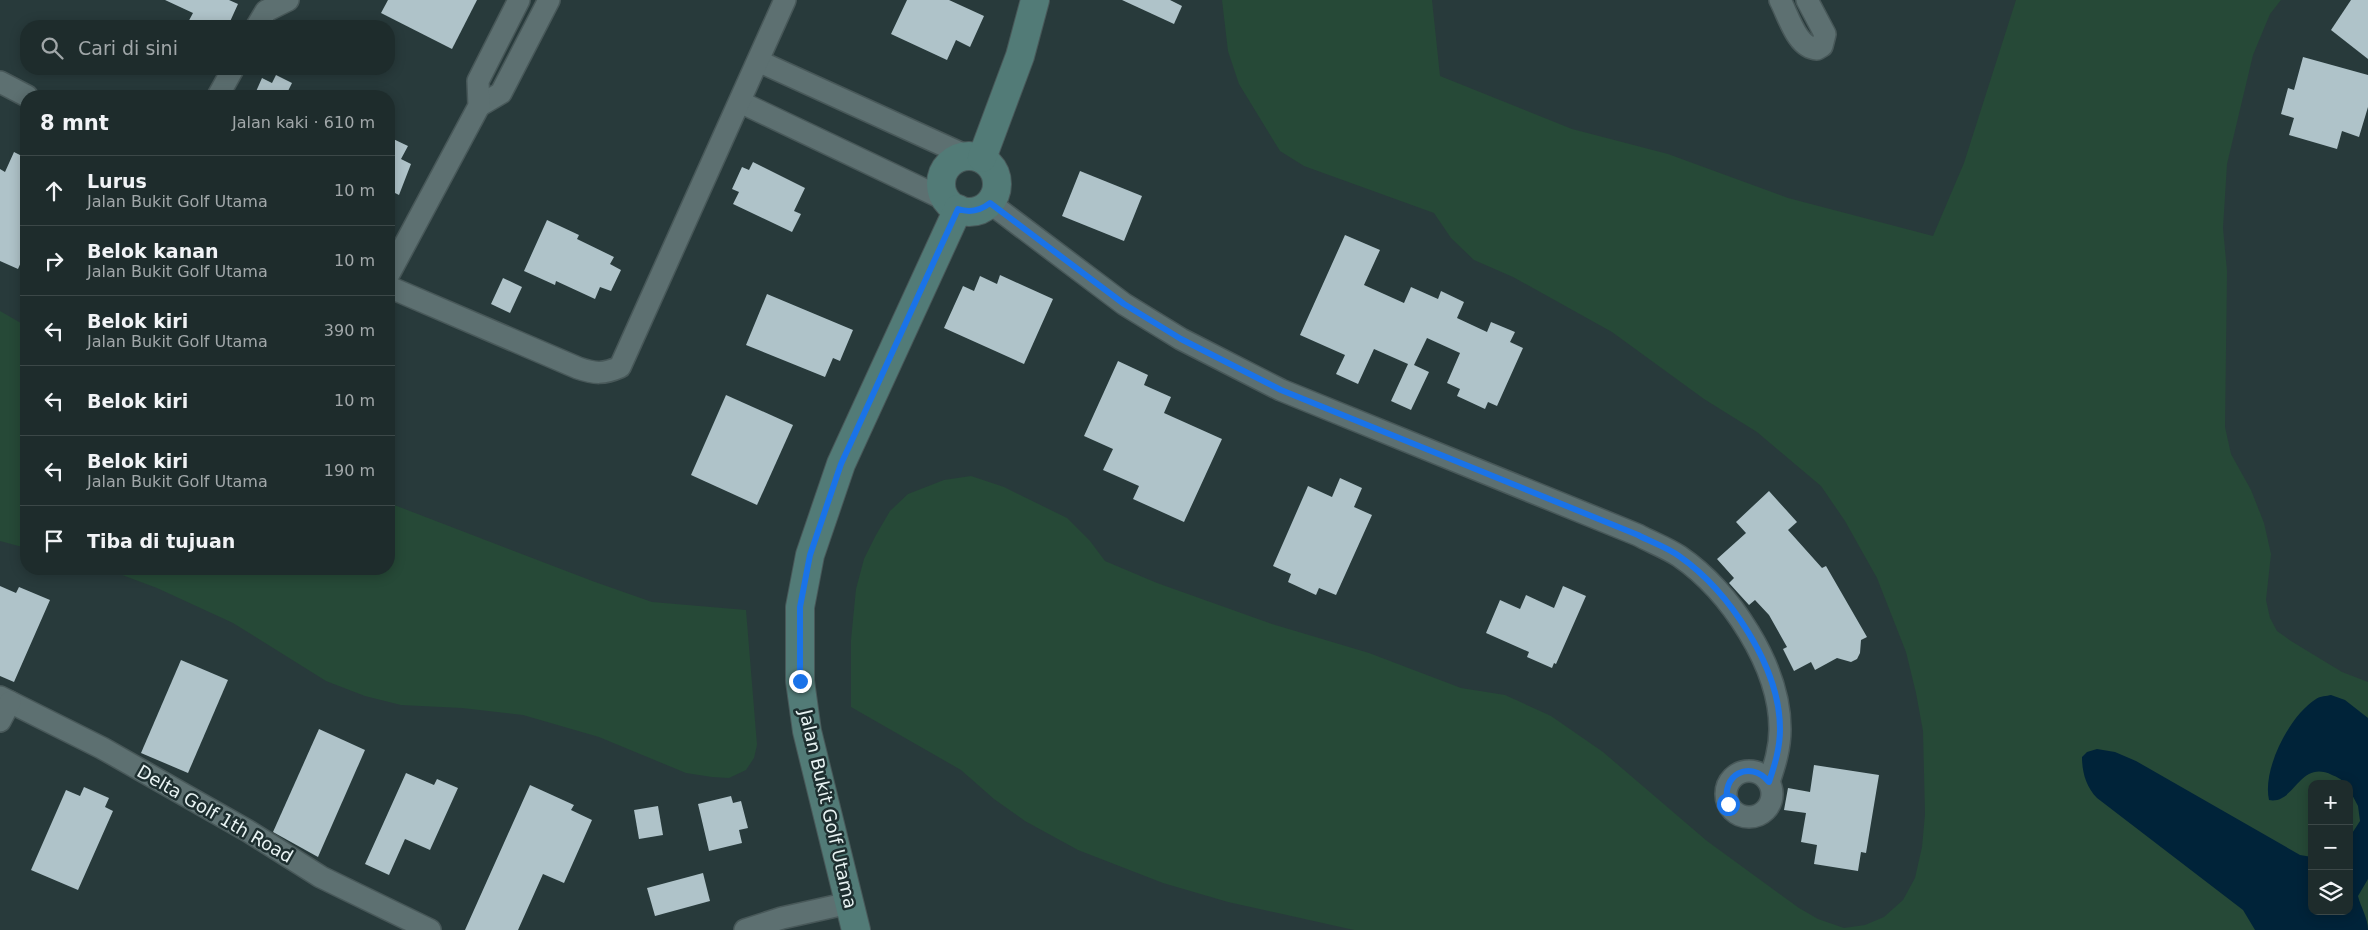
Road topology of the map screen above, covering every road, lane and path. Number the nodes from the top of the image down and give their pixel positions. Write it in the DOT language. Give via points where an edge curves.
graph roads {
  1 [pos="288,0"];
  2 [pos="519,0"];
  3 [pos="548,0"];
  4 [pos="785,0"];
  5 [pos="1035,0"];
  6 [pos="1780,0"];
  7 [pos="1807,0"];
  8 [pos="262,12"];
  9 [pos="758,61"];
  10 [pos="230,75"];
  11 [pos="0,82"];
  12 [pos="221,90"];
  13 [pos="20,92"];
  14 [pos="740,102"];
  15 [pos="479,106"];
  16 [pos="975,157"];
  17 [pos="990,203"];
  18 [pos="952,205"];
  19 [pos="395,263"];
  20 [pos="395,290"];
  21 [pos="5,699"];
  22 [pos="0,722"];
  23 [pos="1769,782"];
  24 [pos="849,903"];
  25 [pos="430,930"];
  26 [pos="745,930"];
  27 [pos="856,930"];
  1 -- 8 [label="street"];
  2 -- 15 [label="street" via="478,81"];
  3 -- 15 [label="street" via="501,93"];
  4 -- 9 [label="street"];
  5 -- 16 [label="street" via="1020,56"];
  6 -- 7 [label="street" via="1801,41 1810,49 1818,49 1825,34"];
  9 -- 14 [label="street"];
  9 -- 16 [label="street"];
  10 -- 12 [label="street"];
  11 -- 13 [label="street"];
  14 -- 18 [label="street"];
  14 -- 20 [label="street" via="620,367 606,373 578,368"];
  15 -- 19 [label="street"];
  16 -- 17 [label="street" via="989,163 997,178"];
  16 -- 18 [label="street" via="951,162 944,172 942,189"];
  17 -- 18 [label="street" via="972,212"];
  17 -- 23 [label="street" via="1124,304 1181,339 1281,390 1638,535 1678,556 1710,583 1740,619 1764,660 1780,727 1779,750"];
  18 -- 24 [label="street, Jalan Bukit Golf Utama" via="841,464 810,555 800,607 800,681 807,731"];
  21 -- 22 [label="street"];
  21 -- 25 [label="street, Delta Golf 1th Road" via="102,748 248,831 320,877"];
  24 -- 26 [label="street"];
  24 -- 27 [label="street, Jalan Bukit Golf Utama"];
}
